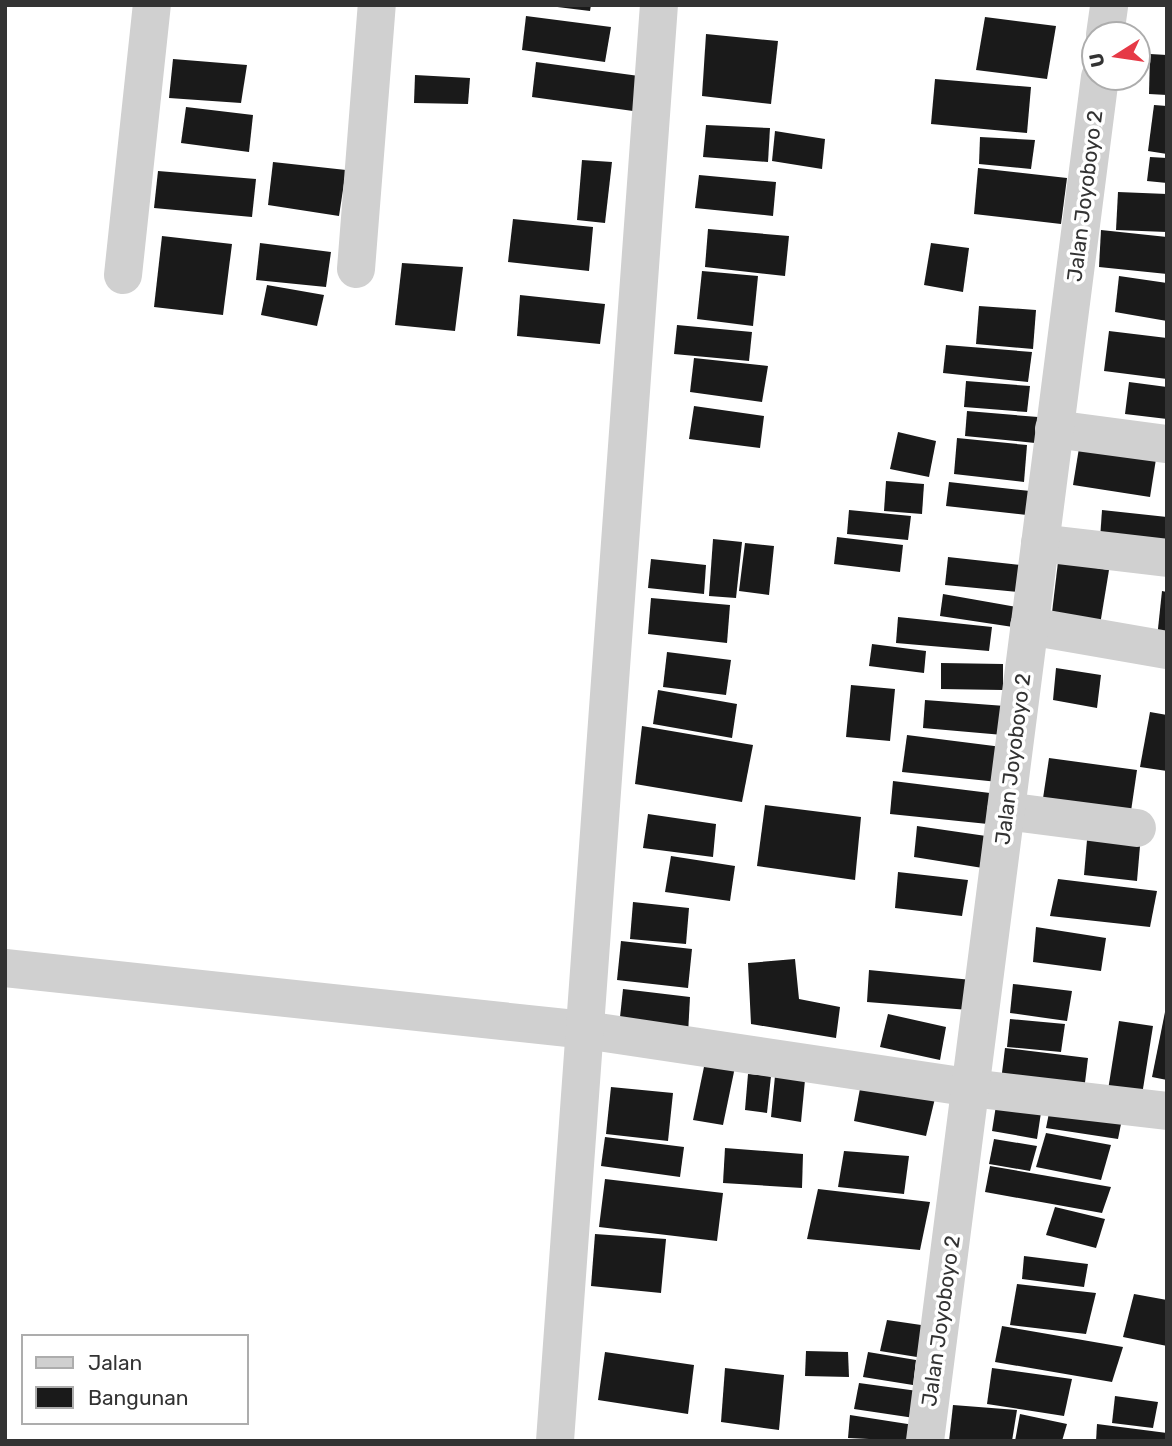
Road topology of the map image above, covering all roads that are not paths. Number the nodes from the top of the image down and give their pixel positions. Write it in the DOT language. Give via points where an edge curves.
graph roads {
  1 [pos="152,5"];
  2 [pos="377,5"];
  3 [pos="659,5"];
  4 [pos="1098,91"];
  5 [pos="356,269"];
  6 [pos="123,275"];
  7 [pos="1055,429"];
  8 [pos="1167,444"];
  9 [pos="1040,543"];
  10 [pos="1167,558"];
  11 [pos="1029,626"];
  12 [pos="1167,650"];
  13 [pos="1006,811"];
  14 [pos="1137,828"];
  15 [pos="5,968"];
  16 [pos="585,1030"];
  17 [pos="971,1088"];
  18 [pos="1167,1111"];
  19 [pos="555,1441"];
  20 [pos="925,1441"];
  1 -- 6 [label="street"];
  2 -- 5 [label="street"];
  3 -- 16 [label="street"];
  4 -- 7 [label="street, Jalan Joyoboyo 2"];
  7 -- 8 [label="street"];
  7 -- 9 [label="street, Jalan Joyoboyo 2"];
  9 -- 10 [label="street"];
  9 -- 11 [label="street, Jalan Joyoboyo 2"];
  11 -- 12 [label="street"];
  11 -- 13 [label="street, Jalan Joyoboyo 2"];
  13 -- 14 [label="street"];
  13 -- 17 [label="street, Jalan Joyoboyo 2"];
  15 -- 16 [label="street"];
  16 -- 17 [label="street"];
  16 -- 19 [label="street"];
  17 -- 18 [label="street"];
  17 -- 20 [label="street, Jalan Joyoboyo 2"];
}
